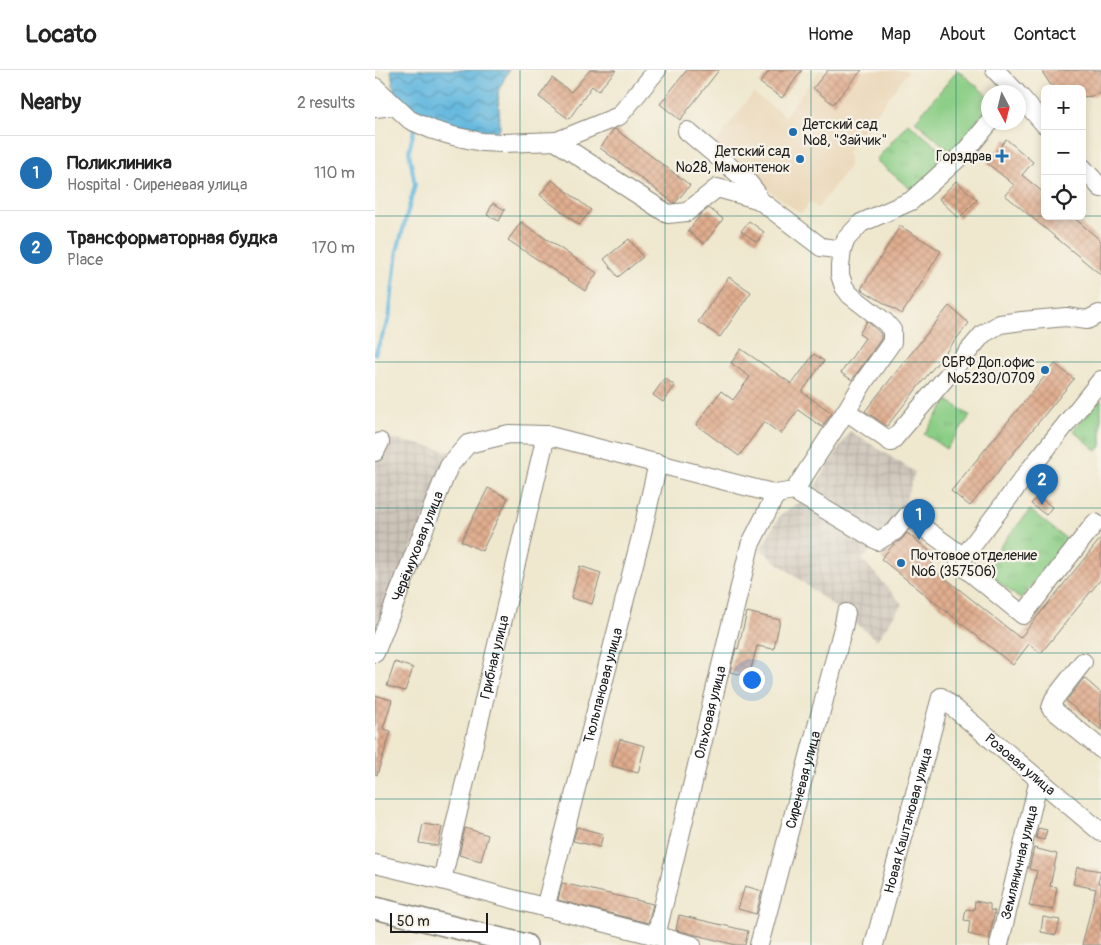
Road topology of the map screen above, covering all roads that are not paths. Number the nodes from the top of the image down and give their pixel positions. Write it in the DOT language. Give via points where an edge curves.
graph roads {
  1 [pos="657,70"];
  2 [pos="995,70"];
  3 [pos="1009,85"];
  4 [pos="375,86"];
  5 [pos="1026,104"];
  6 [pos="395,106"];
  7 [pos="375,108"];
  8 [pos="1041,121"];
  9 [pos="983,130"];
  10 [pos="687,131"];
  11 [pos="555,141"];
  12 [pos="1086,171"];
  13 [pos="1101,188"];
  14 [pos="757,199"];
  15 [pos="842,250"];
  16 [pos="1101,316"];
  17 [pos="1101,380"];
  18 [pos="846,411"];
  19 [pos="546,435"];
  20 [pos="658,463"];
  21 [pos="794,491"];
  22 [pos="776,494"];
  23 [pos="1095,523"];
  24 [pos="959,563"];
  25 [pos="846,613"];
  26 [pos="378,636"];
  27 [pos="375,653"];
  28 [pos="1083,662"];
  29 [pos="941,697"];
  30 [pos="1101,749"];
  31 [pos="1039,779"];
  32 [pos="1101,832"];
  33 [pos="375,864"];
  34 [pos="442,880"];
  35 [pos="375,908"];
  36 [pos="545,908"];
  37 [pos="656,936"];
  38 [pos="524,945"];
  39 [pos="692,945"];
  40 [pos="759,945"];
  41 [pos="874,945"];
  42 [pos="999,945"];
  1 -- 11 [label="street" via="619,116"];
  2 -- 3 [label="street"];
  4 -- 6 [label="street"];
  5 -- 8 [label="street"];
  6 -- 7 [label="street"];
  6 -- 11 [label="street" via="417,123 453,136 503,144"];
  9 -- 15 [label="street" via="911,201 861,223 846,238"];
  10 -- 14 [label="street" via="748,182"];
  11 -- 14 [label="street" via="668,214 687,212 717,188"];
  12 -- 13 [label="street"];
  14 -- 15 [label="street" via="821,247"];
  15 -- 18 [label="street" via="840,266 844,287 892,330 892,342"];
  16 -- 18 [label="street" via="1087,320 1066,317 1000,324 983,334 891,442"];
  17 -- 24 [label="street"];
  18 -- 21 [label="street"];
  19 -- 20 [label="street"];
  19 -- 26 [label="street, Черёмуховая улица" via="509,434 467,444 449,466"];
  19 -- 34 [label="street, Грибная улица"];
  20 -- 22 [label="street"];
  20 -- 36 [label="street, Тюльпановая улица"];
  21 -- 22 [label="street"];
  21 -- 24 [label="street" via="878,541 895,531 907,516 964,557"];
  22 -- 37 [label="street, Ольховая улица" via="750,545"];
  23 -- 24 [label="street" via="1023,615"];
  25 -- 40 [label="street, Сиреневая улица"];
  26 -- 27 [label="street, Черёмуховая улица"];
  28 -- 30 [label="street" via="1054,698 1051,708"];
  29 -- 31 [label="street, Розовая улица"];
  29 -- 41 [label="street, Новая Каштановая улица"];
  31 -- 32 [label="street, Розовая улица"];
  31 -- 42 [label="street, Земляничная улица"];
  33 -- 34 [label="street"];
  34 -- 36 [label="street"];
  35 -- 38 [label="main road"];
  36 -- 37 [label="street"];
  37 -- 39 [label="street"];
}
